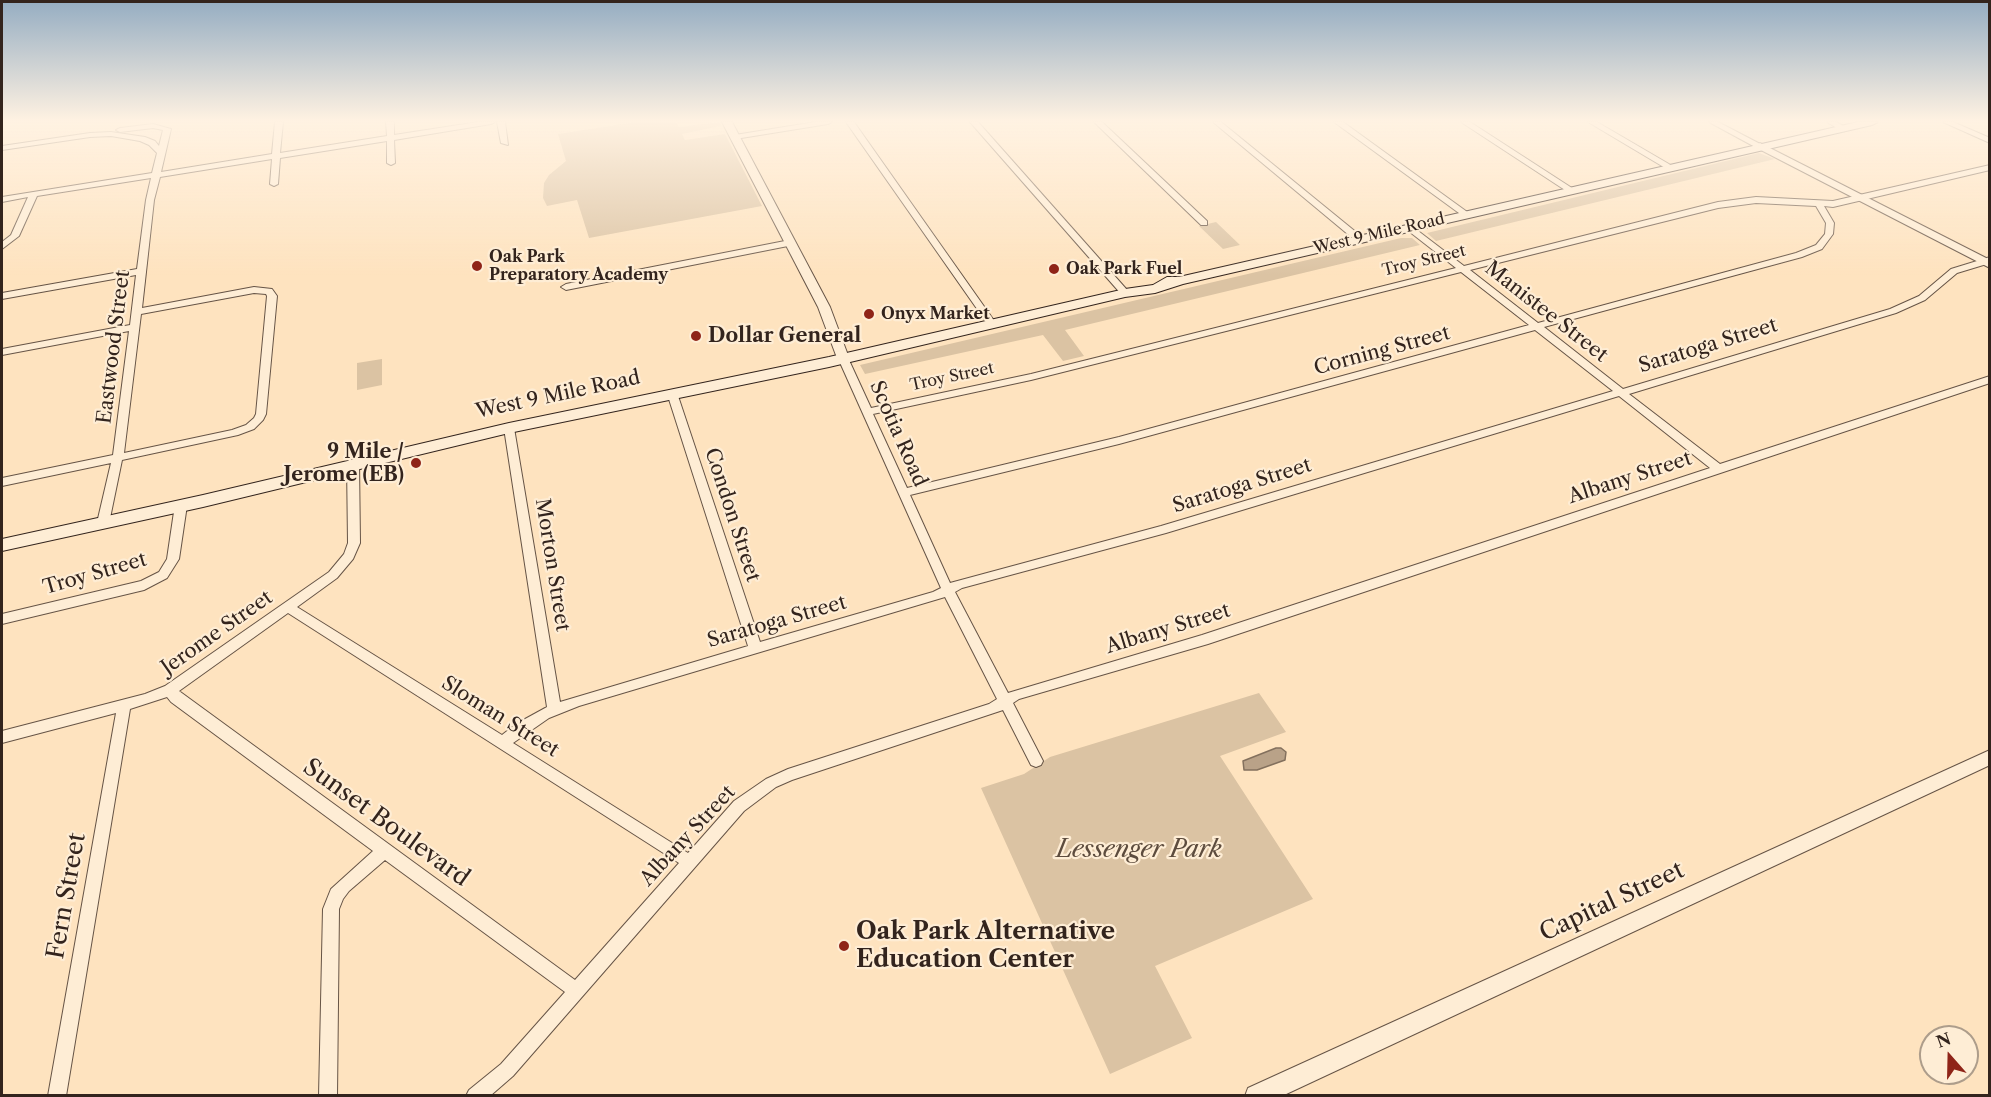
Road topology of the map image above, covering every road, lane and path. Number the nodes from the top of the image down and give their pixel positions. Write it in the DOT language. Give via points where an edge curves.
graph roads {
  1 [pos="167,173"];
  2 [pos="274,173"];
  3 [pos="754,173"];
  4 [pos="886,173"];
  5 [pos="1019,173"];
  6 [pos="1152,173"];
  7 [pos="1279,173"];
  8 [pos="1409,173"];
  9 [pos="1549,173"];
  10 [pos="1644,173"];
  11 [pos="1813,173"];
  12 [pos="1964,173"];
  13 [pos="156,175"];
  14 [pos="273,184"];
  15 [pos="1575,189"];
  16 [pos="34,194"];
  17 [pos="1862,198"];
  18 [pos="2,199"];
  19 [pos="1819,204"];
  20 [pos="1466,214"];
  21 [pos="1204,223"];
  22 [pos="1409,228"];
  23 [pos="1359,239"];
  24 [pos="790,243"];
  25 [pos="2,246"];
  26 [pos="1988,262"];
  27 [pos="1462,269"];
  28 [pos="141,271"];
  29 [pos="566,287"];
  30 [pos="1125,293"];
  31 [pos="2,296"];
  32 [pos="136,312"];
  33 [pos="992,324"];
  34 [pos="135,327"];
  35 [pos="1536,327"];
  36 [pos="2,352"];
  37 [pos="843,358"];
  38 [pos="1989,379"];
  39 [pos="672,393"];
  40 [pos="1621,393"];
  41 [pos="868,412"];
  42 [pos="509,428"];
  43 [pos="117,458"];
  44 [pos="353,463"];
  45 [pos="1719,469"];
  46 [pos="2,482"];
  47 [pos="904,493"];
  48 [pos="181,506"];
  49 [pos="103,523"];
  50 [pos="2,545"];
  51 [pos="948,590"];
  52 [pos="288,607"];
  53 [pos="2,620"];
  54 [pos="756,649"];
  55 [pos="170,690"];
  56 [pos="1005,702"];
  57 [pos="124,704"];
  58 [pos="554,709"];
  59 [pos="2,737"];
  60 [pos="504,742"];
  61 [pos="1989,757"];
  62 [pos="1036,761"];
  63 [pos="385,850"];
  64 [pos="690,862"];
  65 [pos="577,991"];
  66 [pos="57,1095"];
  67 [pos="328,1095"];
  68 [pos="475,1095"];
  69 [pos="1256,1095"];
  1 -- 13 [label="street"];
  2 -- 14 [label="street"];
  3 -- 24 [label="street, Scotia Road"];
  4 -- 33 [label="street"];
  5 -- 30 [label="street"];
  6 -- 21 [label="street"];
  7 -- 23 [label="street"];
  8 -- 20 [label="street"];
  9 -- 15 [label="street"];
  10 -- 15 [label="main road, West 9 Mile Road"];
  11 -- 17 [label="street"];
  12 -- 17 [label="street, Troy Street"];
  13 -- 16 [label="street"];
  13 -- 28 [label="street, Eastwood Street"];
  15 -- 20 [label="main road, West 9 Mile Road"];
  16 -- 18 [label="street"];
  16 -- 25 [label="street" via="15,236"];
  17 -- 19 [label="street, Troy Street"];
  17 -- 26 [label="street"];
  19 -- 27 [label="street, Troy Street" via="1756,200 1718,205"];
  19 -- 35 [label="street, Corning Street" via="1831,229 1813,250"];
  20 -- 22 [label="main road, West 9 Mile Road"];
  22 -- 23 [label="main road, West 9 Mile Road"];
  22 -- 27 [label="street, Manistee Street"];
  23 -- 30 [label="main road, West 9 Mile Road"];
  24 -- 29 [label="street"];
  24 -- 37 [label="street, Scotia Road" via="831,323"];
  26 -- 40 [label="street, Saratoga Street" via="1954,271 1922,298 1903,308"];
  27 -- 35 [label="street, Manistee Street"];
  27 -- 41 [label="street, Troy Street" via="1031,377"];
  28 -- 31 [label="street"];
  28 -- 32 [label="street, Eastwood Street"];
  30 -- 33 [label="main road, West 9 Mile Road"];
  32 -- 34 [label="street, Eastwood Street"];
  32 -- 43 [label="street" via="254,290 269,291 272,296 261,414 255,424 234,433"];
  33 -- 37 [label="main road, West 9 Mile Road"];
  34 -- 36 [label="street"];
  34 -- 43 [label="street, Eastwood Street"];
  35 -- 40 [label="street, Manistee Street"];
  35 -- 47 [label="street, Corning Street" via="1119,440"];
  37 -- 39 [label="main road, West 9 Mile Road"];
  37 -- 41 [label="street, Scotia Road"];
  38 -- 45 [label="street, Albany Street"];
  39 -- 42 [label="main road, West 9 Mile Road"];
  39 -- 54 [label="street, Condon Street"];
  40 -- 45 [label="street, Manistee Street"];
  40 -- 51 [label="street, Saratoga Street" via="1196,521 958,584"];
  41 -- 47 [label="street, Scotia Road"];
  42 -- 44 [label="main road, West 9 Mile Road"];
  42 -- 58 [label="street, Morton Street"];
  43 -- 46 [label="street"];
  43 -- 49 [label="street, Eastwood Street"];
  44 -- 48 [label="main road, West 9 Mile Road"];
  44 -- 52 [label="street, Jerome Street" via="354,543 350,556 333,575"];
  45 -- 56 [label="street, Albany Street" via="1214,637 1015,694"];
  47 -- 51 [label="street, Scotia Road"];
  48 -- 49 [label="main road, West 9 Mile Road"];
  48 -- 53 [label="street, Troy Street" via="173,559 163,575 144,585"];
  49 -- 50 [label="main road, West 9 Mile Road"];
  51 -- 54 [label="street, Saratoga Street"];
  51 -- 56 [label="street, Scotia Road"];
  52 -- 55 [label="street, Jerome Street"];
  52 -- 60 [label="street, Sloman Street"];
  54 -- 58 [label="street, Saratoga Street"];
  55 -- 57 [label="street, Jerome Street"];
  55 -- 63 [label="street, Sunset Boulevard" via="185,705"];
  56 -- 62 [label="street, Scotia Road"];
  56 -- 64 [label="street, Albany Street" via="771,783 740,806"];
  57 -- 59 [label="street, Jerome Street"];
  57 -- 66 [label="street, Fern Street"];
  58 -- 60 [label="street, Saratoga Street"];
  60 -- 64 [label="street, Sloman Street"];
  61 -- 69 [label="street, Capital Street"];
  63 -- 65 [label="street, Sunset Boulevard"];
  63 -- 67 [label="street" via="344,886 331,909"];
  64 -- 65 [label="street, Albany Street"];
  65 -- 68 [label="street, Albany Street" via="507,1070"];
}
